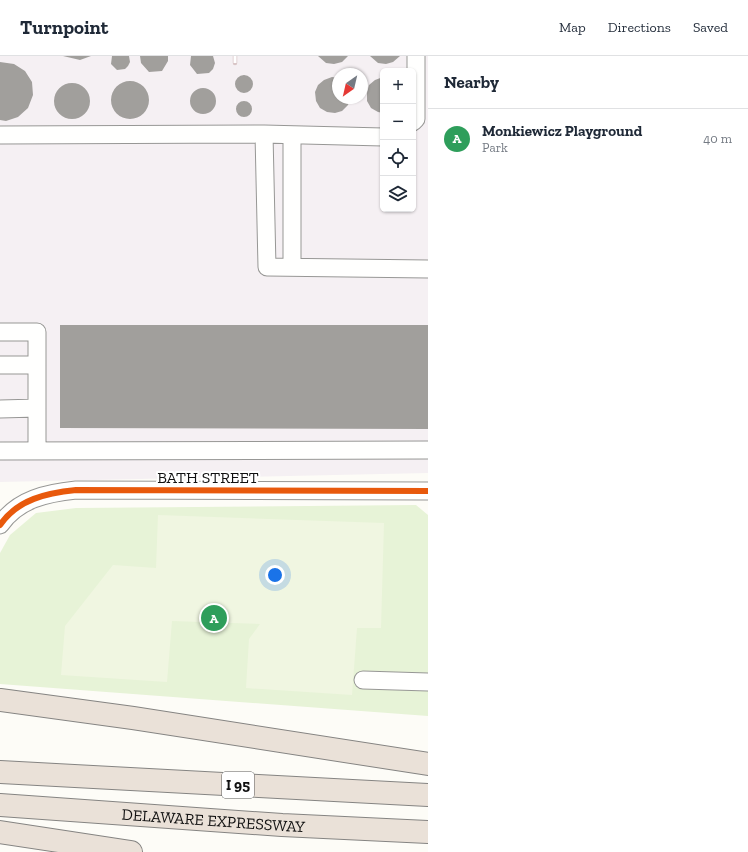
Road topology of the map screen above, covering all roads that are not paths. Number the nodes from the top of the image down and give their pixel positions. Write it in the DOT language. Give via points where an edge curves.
graph roads {
  1 [pos="416,56"];
  2 [pos="416,104"];
  3 [pos="264,134"];
  4 [pos="0,135"];
  5 [pos="292,135"];
  6 [pos="380,137"];
  7 [pos="292,267"];
  8 [pos="428,269"];
  9 [pos="0,332"];
  10 [pos="0,365"];
  11 [pos="37,365"];
  12 [pos="37,408"];
  13 [pos="0,409"];
  14 [pos="428,450"];
  15 [pos="0,451"];
  16 [pos="37,451"];
  17 [pos="428,491"];
  18 [pos="2,521"];
  19 [pos="363,680"];
  20 [pos="428,682"];
  21 [pos="0,700"];
  22 [pos="428,764"];
  23 [pos="0,772"];
  24 [pos="428,795"];
  25 [pos="0,805"];
  26 [pos="0,832"];
  27 [pos="428,832"];
  28 [pos="131,852"];
  1 -- 2 [label="street"];
  3 -- 4 [label="street"];
  3 -- 5 [label="street"];
  3 -- 7 [label="street" via="266,267"];
  5 -- 6 [label="street"];
  5 -- 7 [label="street"];
  7 -- 8 [label="street"];
  9 -- 11 [label="street" via="37,332"];
  10 -- 11 [label="street"];
  11 -- 12 [label="street"];
  12 -- 13 [label="street"];
  12 -- 16 [label="street"];
  14 -- 16 [label="street"];
  15 -- 16 [label="street"];
  17 -- 18 [label="street, BATH STREET" via="76,490 35,497"];
  19 -- 20 [label="street"];
  21 -- 22 [label="highway"];
  23 -- 24 [label="highway, I 95"];
  25 -- 27 [label="highway, DELAWARE EXPRESSWAY / I 95"];
  26 -- 28 [label="highway"];
}
